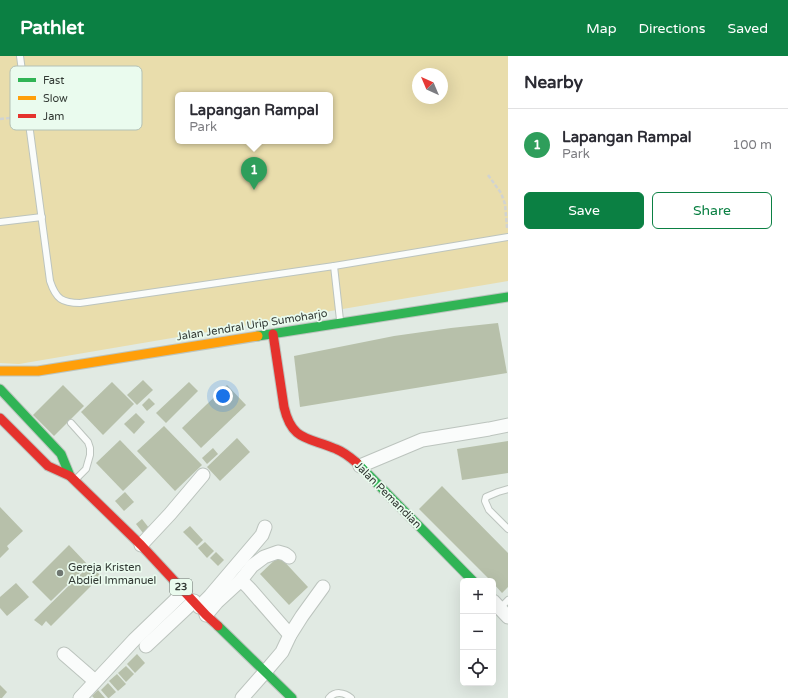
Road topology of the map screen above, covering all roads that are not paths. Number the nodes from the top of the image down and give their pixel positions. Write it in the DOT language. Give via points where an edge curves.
graph roads {
  1 [pos="20,56"];
  2 [pos="21,66"];
  3 [pos="30,130"];
  4 [pos="42,217"];
  5 [pos="0,222"];
  6 [pos="508,237"];
  7 [pos="334,266"];
  8 [pos="508,297"];
  9 [pos="340,323"];
  10 [pos="273,334"];
  11 [pos="0,371"];
  12 [pos="0,389"];
  13 [pos="0,418"];
  14 [pos="71,422"];
  15 [pos="508,425"];
  16 [pos="360,466"];
  17 [pos="203,475"];
  18 [pos="72,478"];
  19 [pos="508,489"];
  20 [pos="265,527"];
  21 [pos="508,529"];
  22 [pos="141,546"];
  23 [pos="289,556"];
  24 [pos="470,578"];
  25 [pos="241,580"];
  26 [pos="323,587"];
  27 [pos="196,604"];
  28 [pos="290,635"];
  29 [pos="146,646"];
  30 [pos="64,654"];
  31 [pos="265,672"];
  32 [pos="95,681"];
  33 [pos="80,698"];
  34 [pos="242,698"];
  35 [pos="292,698"];
  36 [pos="329,698"];
  37 [pos="351,698"];
  1 -- 2 [label="lane"];
  3 -- 4 [label="lane"];
  4 -- 5 [label="lane"];
  4 -- 7 [label="lane" via="52,289 61,300 69,303"];
  6 -- 7 [label="lane"];
  7 -- 9 [label="lane"];
  8 -- 9 [label="main road, Jalan Jendral Urip Sumoharjo"];
  9 -- 10 [label="main road, Jalan Jendral Urip Sumoharjo"];
  10 -- 11 [label="main road, Jalan Jendral Urip Sumoharjo" via="38,371"];
  10 -- 16 [label="main road, Jalan Pemandian" via="286,418 291,426 302,437 336,449"];
  12 -- 18 [label="main road, 23" via="61,454"];
  13 -- 18 [label="main road, 23" via="48,466"];
  14 -- 18 [label="lane" via="90,448 86,469"];
  15 -- 16 [label="street" via="422,440"];
  16 -- 24 [label="main road, Jalan Pemandian"];
  17 -- 22 [label="street"];
  18 -- 22 [label="main road, 23"];
  19 -- 21 [label="lane" via="489,495 485,501 489,510"];
  20 -- 27 [label="street" via="262,535 210,596"];
  22 -- 27 [label="main road, 23"];
  23 -- 25 [label="street" via="278,552 264,557 252,566"];
  25 -- 27 [label="street" via="217,602"];
  25 -- 28 [label="street"];
  26 -- 28 [label="street"];
  27 -- 29 [label="street"];
  27 -- 31 [label="main road, 23"];
  27 -- 32 [label="street" via="134,640"];
  28 -- 31 [label="street" via="282,652"];
  30 -- 32 [label="street"];
  31 -- 34 [label="street"];
  31 -- 35 [label="main road, 23"];
  32 -- 33 [label="street"];
  36 -- 37 [label="lane" via="338,692"];
}
